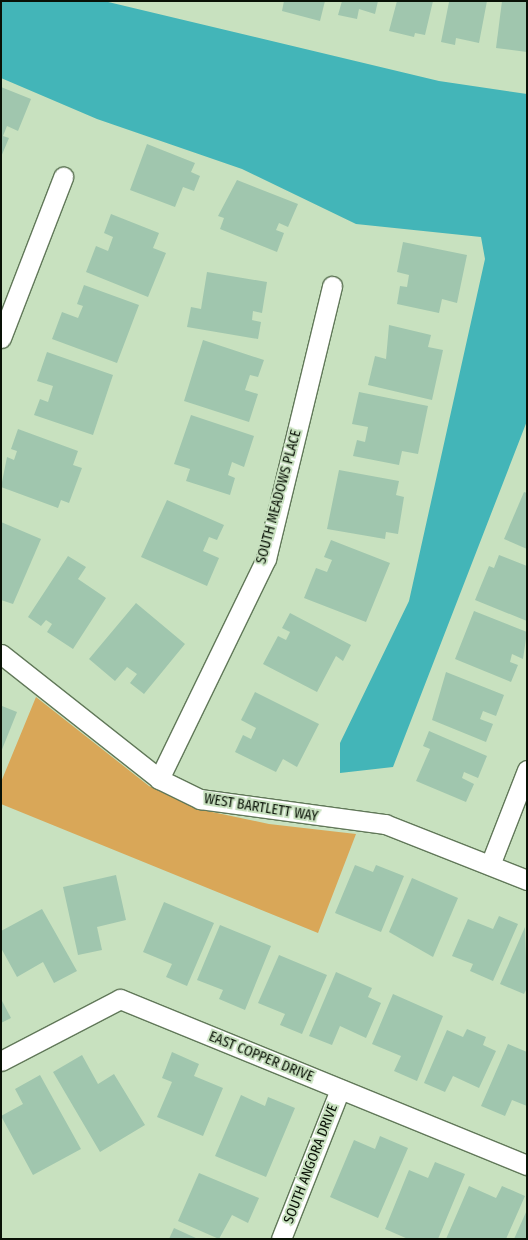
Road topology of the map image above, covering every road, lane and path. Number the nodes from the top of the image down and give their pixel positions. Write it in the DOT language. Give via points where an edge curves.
graph roads {
  1 [pos="63,177"];
  2 [pos="332,286"];
  3 [pos="1,338"];
  4 [pos="1,654"];
  5 [pos="527,770"];
  6 [pos="159,779"];
  7 [pos="490,865"];
  8 [pos="527,880"];
  9 [pos="1,1060"];
  10 [pos="340,1089"];
  11 [pos="527,1165"];
  12 [pos="281,1239"];
  1 -- 3 [label="street"];
  2 -- 6 [label="street, SOUTH MEADOWS PLACE" via="266,558"];
  4 -- 6 [label="street, WEST BARTLETT WAY"];
  5 -- 7 [label="street"];
  6 -- 7 [label="street, WEST BARTLETT WAY" via="200,799 385,824"];
  7 -- 8 [label="street, WEST BARTLETT WAY"];
  9 -- 10 [label="street, EAST COPPER DRIVE" via="120,999"];
  10 -- 11 [label="street, EAST COPPER DRIVE"];
  10 -- 12 [label="street, SOUTH ANGORA DRIVE"];
}
